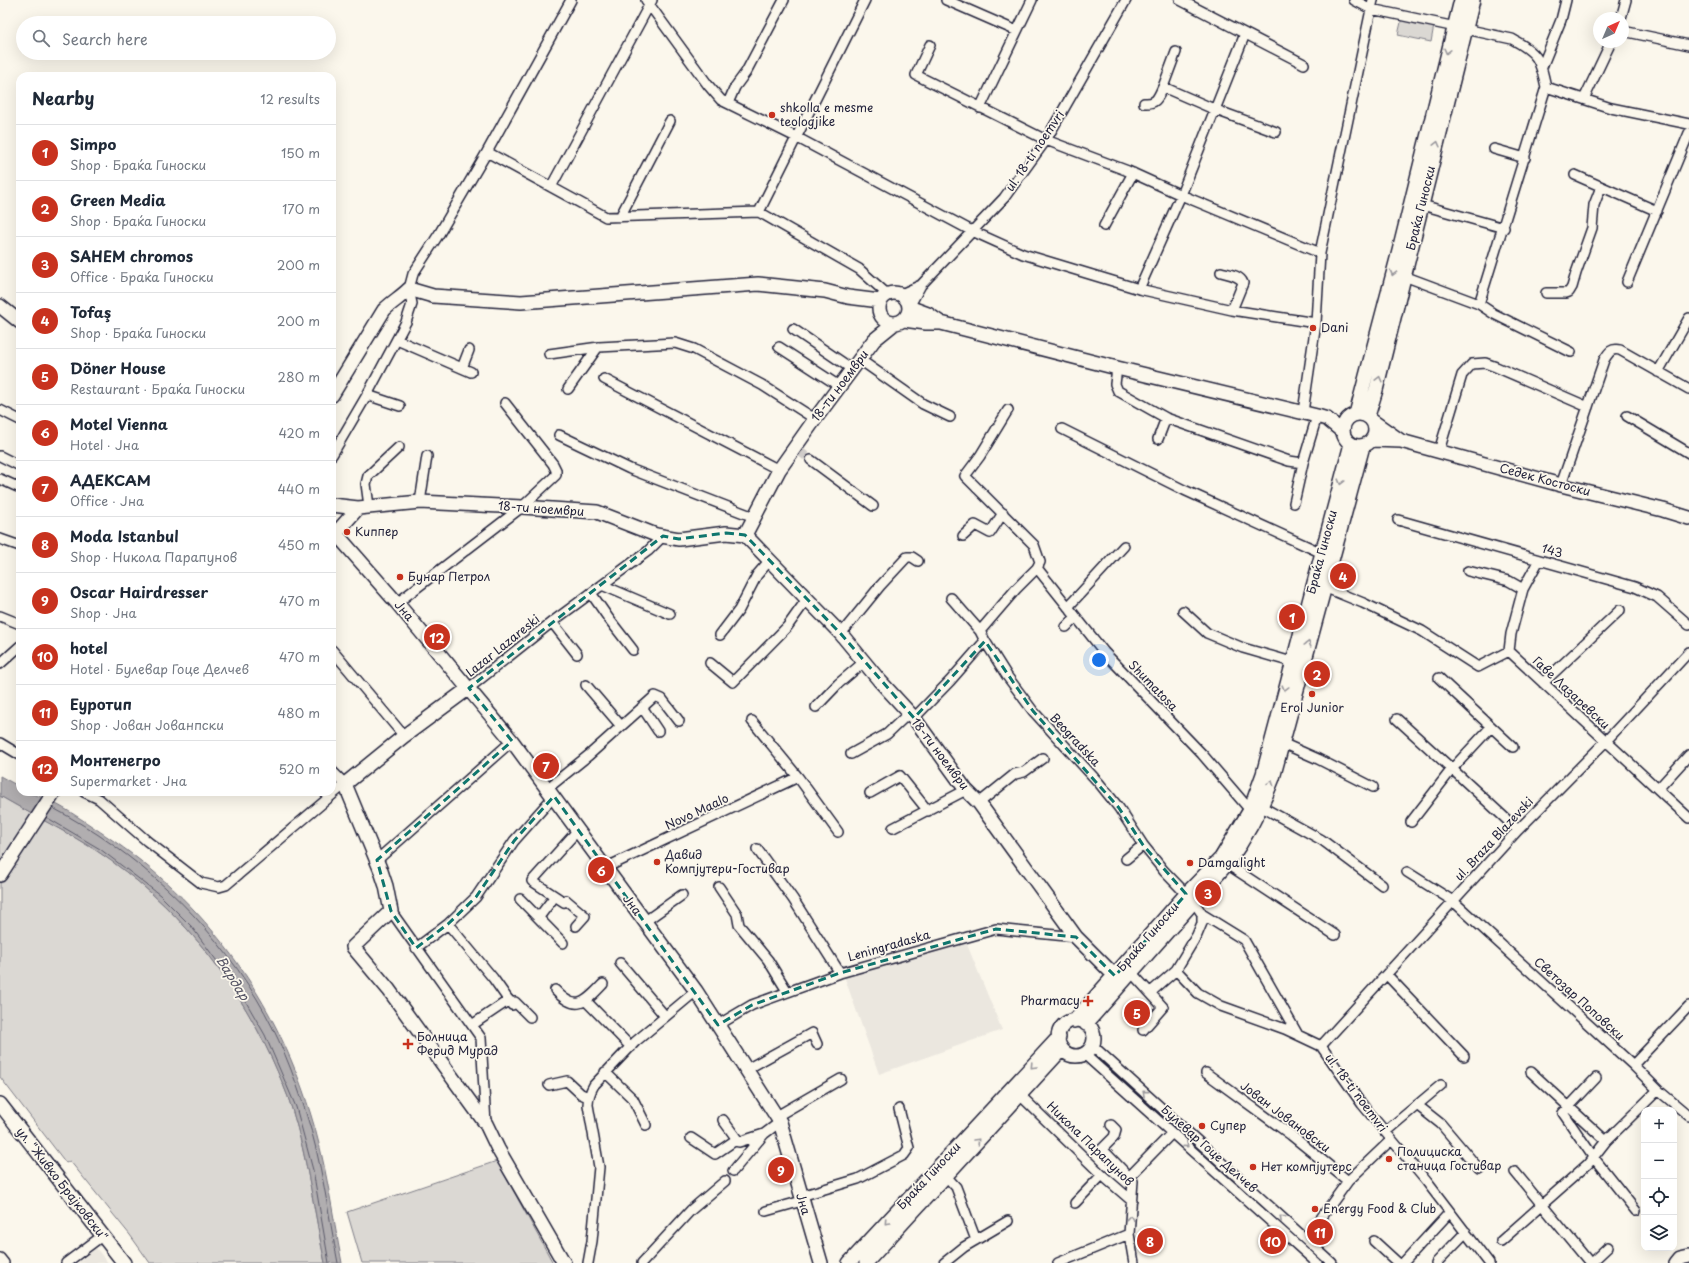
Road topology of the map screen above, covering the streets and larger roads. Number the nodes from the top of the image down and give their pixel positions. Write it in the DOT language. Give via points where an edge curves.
graph roads {
  1 [pos="571,0"];
  2 [pos="784,0"];
  3 [pos="865,0"];
  4 [pos="946,0"];
  5 [pos="1032,0"];
  6 [pos="1126,0"];
  7 [pos="1180,0"];
  8 [pos="1354,0"];
  9 [pos="1461,0"];
  10 [pos="1474,0"];
  11 [pos="1566,0"];
  12 [pos="1626,0"];
  13 [pos="649,2"];
  14 [pos="1372,5"];
  15 [pos="1623,12"];
  16 [pos="1460,28"];
  17 [pos="1017,30"];
  18 [pos="1629,32"];
  19 [pos="1245,34"];
  20 [pos="930,45"];
  21 [pos="1689,45"];
  22 [pos="1608,48"];
  23 [pos="1176,52"];
  24 [pos="1304,64"];
  25 [pos="1542,67"];
  26 [pos="1163,86"];
  27 [pos="1546,87"];
  28 [pos="1584,99"];
  29 [pos="728,103"];
  30 [pos="1144,103"];
  31 [pos="980,108"];
  32 [pos="1216,110"];
  33 [pos="670,121"];
  34 [pos="1689,124"];
  35 [pos="1276,132"];
  36 [pos="1689,132"];
  37 [pos="796,137"];
  38 [pos="1046,140"];
  39 [pos="1494,149"];
  40 [pos="487,152"];
  41 [pos="1526,158"];
  42 [pos="1133,174"];
  43 [pos="1574,175"];
  44 [pos="551,187"];
  45 [pos="1601,187"];
  46 [pos="1181,195"];
  47 [pos="1422,205"];
  48 [pos="1657,210"];
  49 [pos="759,212"];
  50 [pos="620,216"];
  51 [pos="1104,226"];
  52 [pos="1504,228"];
  53 [pos="972,231"];
  54 [pos="1320,253"];
  55 [pos="1221,272"];
  56 [pos="1404,276"];
  57 [pos="1627,282"];
  58 [pos="921,285"];
  59 [pos="1138,289"];
  60 [pos="410,290"];
  61 [pos="1546,293"];
  62 [pos="902,294"];
  63 [pos="1480,304"];
  64 [pos="0,306"];
  65 [pos="882,306"];
  66 [pos="909,306"];
  67 [pos="1232,310"];
  68 [pos="1689,318"];
  69 [pos="16,319"];
  70 [pos="899,322"];
  71 [pos="941,323"];
  72 [pos="1316,323"];
  73 [pos="793,329"];
  74 [pos="396,340"];
  75 [pos="874,340"];
  76 [pos="598,347"];
  77 [pos="779,347"];
  78 [pos="469,350"];
  79 [pos="1571,352"];
  80 [pos="549,354"];
  81 [pos="856,364"];
  82 [pos="462,368"];
  83 [pos="1117,368"];
  84 [pos="471,372"];
  85 [pos="1658,372"];
  86 [pos="604,379"];
  87 [pos="840,386"];
  88 [pos="336,388"];
  89 [pos="568,388"];
  90 [pos="1689,389"];
  91 [pos="367,395"];
  92 [pos="505,403"];
  93 [pos="400,406"];
  94 [pos="1588,407"];
  95 [pos="0,410"];
  96 [pos="1008,410"];
  97 [pos="1303,412"];
  98 [pos="1627,416"];
  99 [pos="950,417"];
  100 [pos="1322,417"];
  101 [pos="1361,417"];
  102 [pos="16,418"];
  103 [pos="1166,418"];
  104 [pos="815,419"];
  105 [pos="1062,429"];
  106 [pos="1343,432"];
  107 [pos="559,435"];
  108 [pos="1158,439"];
  109 [pos="1401,441"];
  110 [pos="1362,443"];
  111 [pos="336,448"];
  112 [pos="399,448"];
  113 [pos="1439,451"];
  114 [pos="1689,453"];
  115 [pos="0,456"];
  116 [pos="427,456"];
  117 [pos="811,460"];
  118 [pos="1303,463"];
  119 [pos="16,464"];
  120 [pos="779,470"];
  121 [pos="0,479"];
  122 [pos="1561,485"];
  123 [pos="16,486"];
  124 [pos="420,502"];
  125 [pos="1294,503"];
  126 [pos="336,505"];
  127 [pos="873,506"];
  128 [pos="364,507"];
  129 [pos="522,507"];
  130 [pos="1003,513"];
  131 [pos="754,517"];
  132 [pos="1689,518"];
  133 [pos="1398,520"];
  134 [pos="336,529"];
  135 [pos="336,533"];
  136 [pos="745,535"];
  137 [pos="663,536"];
  138 [pos="963,536"];
  139 [pos="0,539"];
  140 [pos="16,545"];
  141 [pos="1124,546"];
  142 [pos="1322,553"];
  143 [pos="770,560"];
  144 [pos="1539,560"];
  145 [pos="918,561"];
  146 [pos="1037,568"];
  147 [pos="1468,571"];
  148 [pos="602,585"];
  149 [pos="1324,587"];
  150 [pos="1523,589"];
  151 [pos="591,593"];
  152 [pos="951,598"];
  153 [pos="807,599"];
  154 [pos="397,602"];
  155 [pos="1068,606"];
  156 [pos="1620,610"];
  157 [pos="1183,611"];
  158 [pos="670,614"];
  159 [pos="0,616"];
  160 [pos="1076,617"];
  161 [pos="16,622"];
  162 [pos="552,622"];
  163 [pos="1689,625"];
  164 [pos="1066,627"];
  165 [pos="980,631"];
  166 [pos="720,634"];
  167 [pos="841,634"];
  168 [pos="985,641"];
  169 [pos="16,650"];
  170 [pos="633,650"];
  171 [pos="1509,651"];
  172 [pos="1689,652"];
  173 [pos="577,654"];
  174 [pos="336,655"];
  175 [pos="864,662"];
  176 [pos="1292,662"];
  177 [pos="710,663"];
  178 [pos="0,664"];
  179 [pos="1438,678"];
  180 [pos="1543,683"];
  181 [pos="586,685"];
  182 [pos="469,688"];
  183 [pos="642,707"];
  184 [pos="816,707"];
  185 [pos="911,715"];
  186 [pos="1397,719"];
  187 [pos="752,720"];
  188 [pos="679,721"];
  189 [pos="621,726"];
  190 [pos="1491,727"];
  191 [pos="658,731"];
  192 [pos="404,736"];
  193 [pos="512,741"];
  194 [pos="1606,741"];
  195 [pos="1282,743"];
  196 [pos="0,744"];
  197 [pos="1513,746"];
  198 [pos="16,753"];
  199 [pos="851,754"];
  200 [pos="1689,755"];
  201 [pos="1044,758"];
  202 [pos="1452,769"];
  203 [pos="336,775"];
  204 [pos="798,777"];
  205 [pos="345,784"];
  206 [pos="1373,787"];
  207 [pos="1658,789"];
  208 [pos="966,790"];
  209 [pos="336,792"];
  210 [pos="551,792"];
  211 [pos="870,793"];
  212 [pos="52,796"];
  213 [pos="93,796"];
  214 [pos="331,796"];
  215 [pos="979,803"];
  216 [pos="1257,810"];
  217 [pos="928,811"];
  218 [pos="1689,818"];
  219 [pos="1411,822"];
  220 [pos="893,828"];
  221 [pos="578,830"];
  222 [pos="1518,830"];
  223 [pos="838,832"];
  224 [pos="1143,845"];
  225 [pos="757,849"];
  226 [pos="377,860"];
  227 [pos="1126,860"];
  228 [pos="1227,864"];
  229 [pos="605,868"];
  230 [pos="1407,872"];
  231 [pos="0,875"];
  232 [pos="1382,885"];
  233 [pos="719,887"];
  234 [pos="682,895"];
  235 [pos="555,896"];
  236 [pos="1190,898"];
  237 [pos="520,899"];
  238 [pos="1453,901"];
  239 [pos="390,911"];
  240 [pos="1202,914"];
  241 [pos="539,917"];
  242 [pos="644,922"];
  243 [pos="448,924"];
  244 [pos="576,926"];
  245 [pos="1335,936"];
  246 [pos="1076,937"];
  247 [pos="563,943"];
  248 [pos="416,948"];
  249 [pos="620,963"];
  250 [pos="1176,970"];
  251 [pos="840,972"];
  252 [pos="1131,972"];
  253 [pos="1387,975"];
  254 [pos="1118,979"];
  255 [pos="603,984"];
  256 [pos="555,990"];
  257 [pos="696,991"];
  258 [pos="787,991"];
  259 [pos="1151,992"];
  260 [pos="509,1000"];
  261 [pos="586,1001"];
  262 [pos="1689,1006"];
  263 [pos="530,1016"];
  264 [pos="665,1016"];
  265 [pos="1080,1022"];
  266 [pos="472,1025"];
  267 [pos="718,1025"];
  268 [pos="1143,1030"];
  269 [pos="1298,1035"];
  270 [pos="1060,1043"];
  271 [pos="817,1044"];
  272 [pos="1321,1046"];
  273 [pos="631,1047"];
  274 [pos="1088,1050"];
  275 [pos="1464,1056"];
  276 [pos="1633,1064"];
  277 [pos="747,1069"];
  278 [pos="606,1072"];
  279 [pos="1531,1072"];
  280 [pos="1206,1073"];
  281 [pos="1596,1078"];
  282 [pos="841,1079"];
  283 [pos="549,1084"];
  284 [pos="1441,1085"];
  285 [pos="1658,1090"];
  286 [pos="1020,1095"];
  287 [pos="588,1097"];
  288 [pos="0,1104"];
  289 [pos="1417,1105"];
  290 [pos="1569,1108"];
  291 [pos="899,1109"];
  292 [pos="1689,1116"];
  293 [pos="778,1119"];
  294 [pos="723,1120"];
  295 [pos="486,1124"];
  296 [pos="646,1125"];
  297 [pos="1111,1125"];
  298 [pos="1384,1132"];
  299 [pos="1172,1133"];
  300 [pos="764,1134"];
  301 [pos="691,1138"];
  302 [pos="737,1139"];
  303 [pos="1391,1140"];
  304 [pos="1606,1141"];
  305 [pos="1594,1158"];
  306 [pos="1479,1169"];
  307 [pos="733,1171"];
  308 [pos="1515,1172"];
  309 [pos="945,1175"];
  310 [pos="1102,1175"];
  311 [pos="1129,1177"];
  312 [pos="725,1181"];
  313 [pos="1348,1181"];
  314 [pos="801,1198"];
  315 [pos="1132,1201"];
  316 [pos="1075,1203"];
  317 [pos="1542,1204"];
  318 [pos="766,1211"];
  319 [pos="1636,1211"];
  320 [pos="1450,1212"];
  321 [pos="1008,1221"];
  322 [pos="1466,1232"];
  323 [pos="1128,1234"];
  324 [pos="102,1236"];
  325 [pos="1306,1239"];
  326 [pos="976,1240"];
  327 [pos="1374,1241"];
  328 [pos="1501,1241"];
  329 [pos="1689,1246"];
  330 [pos="1608,1247"];
  331 [pos="0,1258"];
  332 [pos="1682,1259"];
  333 [pos="4,1263"];
  334 [pos="66,1263"];
  335 [pos="124,1263"];
  336 [pos="564,1263"];
  337 [pos="588,1263"];
  338 [pos="642,1263"];
  339 [pos="821,1263"];
  340 [pos="849,1263"];
  341 [pos="866,1263"];
  342 [pos="944,1263"];
  343 [pos="1058,1263"];
  344 [pos="1134,1263"];
  345 [pos="1317,1263"];
  346 [pos="1332,1263"];
  347 [pos="1398,1263"];
  348 [pos="1403,1263"];
  349 [pos="1436,1263"];
  350 [pos="1490,1263"];
  351 [pos="1590,1263"];
  1 -- 40 [label="street"];
  2 -- 29 [label="street"];
  3 -- 37 [label="street"];
  4 -- 17 [label="street"];
  5 -- 17 [label="street"];
  6 -- 38 [label="street, ul. 18-ti noemvri"];
  7 -- 19 [label="street"];
  8 -- 14 [label="street"];
  9 -- 16 [label="street, Браќа Гиноски"];
  10 -- 16 [label="street, Браќа Гиноски"];
  11 -- 25 [label="street" via="1561,20"];
  12 -- 15 [label="street"];
  13 -- 29 [label="street" via="708,85 721,100"];
  13 -- 44 [label="street"];
  14 -- 16 [label="street"];
  14 -- 54 [label="street"];
  16 -- 25 [label="street" via="1512,39 1535,54"];
  47 -- 16 [label="street, Браќа Гиноски, one-way"];
  16 -- 101 [label="street, Браќа Гиноски, one-way" via="1399,251"];
  17 -- 31 [label="street"];
  18 -- 21 [label="street"];
  19 -- 24 [label="street"];
  19 -- 32 [label="street"];
  20 -- 31 [label="street" via="916,75"];
  22 -- 28 [label="street"];
  23 -- 26 [label="street"];
  25 -- 27 [label="street"];
  26 -- 30 [label="street" via="1156,100 1151,104"];
  26 -- 32 [label="street"];
  27 -- 28 [label="street"];
  27 -- 41 [label="street"];
  28 -- 34 [label="street" via="1611,108"];
  29 -- 37 [label="street"];
  31 -- 38 [label="street"];
  32 -- 35 [label="street"];
  32 -- 46 [label="street"];
  33 -- 50 [label="street"];
  36 -- 48 [label="street"];
  37 -- 49 [label="street"];
  37 -- 53 [label="street"];
  38 -- 42 [label="street"];
  38 -- 53 [label="street, ul. 18-ti noemvri" via="1004,198"];
  39 -- 41 [label="street"];
  40 -- 44 [label="street"];
  40 -- 60 [label="street" via="413,274"];
  41 -- 52 [label="street"];
  42 -- 46 [label="street"];
  42 -- 51 [label="street"];
  43 -- 45 [label="street"];
  44 -- 50 [label="street" via="606,217"];
  45 -- 48 [label="street"];
  45 -- 61 [label="street" via="1594,205 1592,228 1572,287 1566,293"];
  46 -- 54 [label="street"];
  46 -- 59 [label="street"];
  47 -- 52 [label="street"];
  47 -- 56 [label="street, Браќа Гиноски"];
  48 -- 57 [label="street"];
  49 -- 50 [label="street"];
  49 -- 65 [label="street" via="859,269"];
  52 -- 63 [label="street"];
  53 -- 58 [label="street, ul. 18-ti noemvri"];
  53 -- 59 [label="street" via="1023,254"];
  54 -- 72 [label="street"];
  55 -- 67 [label="street" via="1242,280"];
  56 -- 63 [label="street"];
  101 -- 56 [label="street, Браќа Гиноски, one-way"];
  58 -- 62 [label="street, ul. 18-ti noemvri"];
  58 -- 66 [label="street, ul. 18-ti noemvri"];
  59 -- 67 [label="street"];
  60 -- 65 [label="street" via="433,296 521,302 758,284 826,292"];
  60 -- 74 [label="street" via="412,304"];
  60 -- 88 [label="street" via="384,310"];
  62 -- 65 [label="street" via="892,292"];
  62 -- 66 [label="street"];
  63 -- 79 [label="street" via="1494,314"];
  64 -- 69 [label="street"];
  65 -- 70 [label="street" via="885,320"];
  65 -- 75 [label="street"];
  66 -- 70 [label="street" via="907,316"];
  66 -- 71 [label="street"];
  67 -- 72 [label="street"];
  68 -- 85 [label="street"];
  70 -- 71 [label="street"];
  70 -- 75 [label="street"];
  71 -- 83 [label="street"];
  72 -- 97 [label="street"];
  73 -- 81 [label="street"];
  74 -- 82 [label="street"];
  74 -- 91 [label="street"];
  75 -- 81 [label="street, 18-ти ноември"];
  76 -- 80 [label="street"];
  76 -- 89 [label="street"];
  76 -- 104 [label="street" via="675,343 694,349 762,385"];
  77 -- 87 [label="street"];
  78 -- 82 [label="street"];
  81 -- 87 [label="street, 18-ти ноември"];
  81 -- 99 [label="street"];
  82 -- 84 [label="street"];
  83 -- 97 [label="street"];
  83 -- 103 [label="street" via="1114,384 1118,391"];
  85 -- 90 [label="street"];
  85 -- 94 [label="street" via="1614,348 1604,360"];
  86 -- 120 [label="street"];
  87 -- 104 [label="street, 18-ти ноември"];
  91 -- 93 [label="street"];
  91 -- 111 [label="street"];
  92 -- 129 [label="street" via="556,470 554,479"];
  94 -- 113 [label="street" via="1496,367 1485,363 1472,364 1462,375"];
  94 -- 122 [label="street"];
  95 -- 102 [label="street"];
  96 -- 130 [label="street" via="966,476"];
  97 -- 100 [label="street"];
  98 -- 114 [label="street"];
  100 -- 101 [label="street"];
  100 -- 106 [label="street"];
  100 -- 118 [label="street"];
  101 -- 106 [label="street, Браќа Гиноски" via="1343,427"];
  101 -- 109 [label="street"];
  101 -- 110 [label="street, Браќа Гиноски" via="1376,431"];
  103 -- 108 [label="street"];
  103 -- 118 [label="street" via="1289,461"];
  104 -- 120 [label="street, 18-ти ноември" via="797,449"];
  105 -- 142 [label="street" via="1184,490"];
  106 -- 110 [label="street" via="1347,441"];
  107 -- 131 [label="street" via="630,469"];
  109 -- 110 [label="street"];
  109 -- 113 [label="street, Седек Костоски"];
  110 -- 142 [label="street, Браќа Гиноски, one-way"];
  110 -- 149 [label="street, Браќа Гиноски"];
  112 -- 128 [label="street" via="368,476"];
  113 -- 122 [label="street, Седек Костоски"];
  115 -- 119 [label="street"];
  116 -- 124 [label="street"];
  117 -- 127 [label="street"];
  118 -- 125 [label="street"];
  120 -- 131 [label="street, 18-ти ноември"];
  121 -- 123 [label="street"];
  122 -- 132 [label="street, Седек Костоски"];
  124 -- 128 [label="street, 18-ти ноември"];
  124 -- 129 [label="street, 18-ти ноември"];
  126 -- 128 [label="street, 18-ти ноември"];
  128 -- 134 [label="street"];
  129 -- 137 [label="street, 18-ти ноември" via="596,512"];
  129 -- 154 [label="street"];
  130 -- 138 [label="street" via="990,534 975,525"];
  130 -- 146 [label="street" via="1034,545 1040,562"];
  131 -- 136 [label="street, 18-ти ноември"];
  133 -- 144 [label="street, 143"];
  135 -- 154 [label="street, Јна"];
  136 -- 137 [label="street, 18-ти ноември" via="726,533 679,539"];
  136 -- 143 [label="street, 18-ти ноември"];
  137 -- 148 [label="street, Lazar Lazareski" via="648,551"];
  139 -- 140 [label="street"];
  141 -- 155 [label="street"];
  142 -- 176 [label="street, Браќа Гиноски"];
  143 -- 153 [label="street, 18-ти ноември"];
  143 -- 166 [label="street" via="757,575 739,610"];
  144 -- 150 [label="street"];
  144 -- 163 [label="street, 143" via="1635,587 1657,596"];
  145 -- 167 [label="street" via="907,557"];
  146 -- 155 [label="street, Shumatosa"];
  146 -- 165 [label="street"];
  147 -- 150 [label="street" via="1509,581"];
  148 -- 151 [label="street, Lazar Lazareski"];
  148 -- 158 [label="street"];
  149 -- 171 [label="street" via="1422,631 1478,667"];
  195 -- 149 [label="street, Браќа Гиноски, one-way"];
  150 -- 171 [label="street"];
  151 -- 162 [label="street, Lazar Lazareski"];
  151 -- 170 [label="street"];
  152 -- 165 [label="street, Beogradska"];
  153 -- 167 [label="street, 18-ти ноември"];
  153 -- 177 [label="street" via="787,627 732,682"];
  154 -- 182 [label="street, Јна"];
  155 -- 160 [label="street, Shumatosa"];
  156 -- 180 [label="street"];
  157 -- 176 [label="street" via="1208,633 1243,648"];
  159 -- 161 [label="street"];
  160 -- 164 [label="street"];
  160 -- 216 [label="street, Shumatosa" via="1104,652"];
  162 -- 173 [label="street, Lazar Lazareski"];
  162 -- 182 [label="street, Lazar Lazareski"];
  165 -- 168 [label="street, Beogradska"];
  167 -- 175 [label="street, 18-ти ноември"];
  168 -- 185 [label="street" via="950,681"];
  168 -- 224 [label="street, Beogradska" via="1033,711 1099,783"];
  169 -- 178 [label="street"];
  171 -- 180 [label="street, Гаве Лазаревски"];
  172 -- 194 [label="street, ul. Braza Blazevski"];
  174 -- 192 [label="street"];
  175 -- 184 [label="street"];
  175 -- 185 [label="street, 18-ти ноември"];
  176 -- 216 [label="street, Браќа Гиноски, one-way" via="1263,774"];
  179 -- 190 [label="street"];
  180 -- 194 [label="street, Гаве Лазаревски"];
  181 -- 189 [label="street"];
  182 -- 192 [label="street"];
  182 -- 193 [label="street, Јна"];
  183 -- 188 [label="street" via="655,696 662,699"];
  183 -- 189 [label="street"];
  183 -- 191 [label="street"];
  185 -- 199 [label="street" via="887,734"];
  185 -- 208 [label="street, 18-ти ноември"];
  186 -- 202 [label="street"];
  187 -- 204 [label="street"];
  189 -- 210 [label="street"];
  190 -- 197 [label="street"];
  190 -- 202 [label="street"];
  192 -- 205 [label="street"];
  193 -- 210 [label="street, Јна"];
  193 -- 226 [label="street"];
  194 -- 207 [label="street, Гаве Лазаревски"];
  194 -- 222 [label="street, ul. Braza Blazevski"];
  195 -- 206 [label="street"];
  216 -- 195 [label="street, Браќа Гиноски, one-way" via="1273,778"];
  196 -- 198 [label="street"];
  200 -- 207 [label="street"];
  201 -- 215 [label="street" via="1024,772 1015,774"];
  202 -- 219 [label="street"];
  202 -- 222 [label="street"];
  203 -- 205 [label="street"];
  204 -- 223 [label="street"];
  204 -- 229 [label="street, Novo Maalo"];
  205 -- 209 [label="street"];
  205 -- 226 [label="street"];
  207 -- 218 [label="street, Гаве Лазаревски"];
  208 -- 215 [label="street, 18-ти ноември"];
  208 -- 217 [label="street"];
  210 -- 221 [label="street, Јна"];
  210 -- 243 [label="street" via="476,896"];
  211 -- 217 [label="street" via="900,776"];
  212 -- 231 [label="street"];
  213 -- 214 [label="street" via="201,883 219,887 226,885"];
  215 -- 246 [label="street, 18-ти ноември"];
  216 -- 228 [label="street, Браќа Гиноски"];
  216 -- 232 [label="street" via="1292,822 1322,840"];
  216 -- 236 [label="street, Браќа Гиноски"];
  217 -- 220 [label="street"];
  221 -- 229 [label="street, Јна"];
  221 -- 235 [label="street" via="532,881"];
  222 -- 238 [label="street, ul. Braza Blazevski"];
  224 -- 227 [label="street"];
  224 -- 236 [label="street, Beogradska" via="1164,872"];
  225 -- 251 [label="street"];
  226 -- 239 [label="street" via="386,886"];
  228 -- 236 [label="street, Браќа Гиноски"];
  228 -- 245 [label="street"];
  229 -- 242 [label="street, Јна"];
  230 -- 238 [label="street, Светозар Поповски"];
  233 -- 258 [label="street" via="737,914 739,925 768,960"];
  234 -- 242 [label="street"];
  235 -- 241 [label="street"];
  235 -- 244 [label="street" via="564,902 566,900 585,916"];
  236 -- 240 [label="street"];
  236 -- 252 [label="street, Браќа Гиноски"];
  236 -- 254 [label="street, Браќа Гиноски"];
  237 -- 241 [label="street"];
  238 -- 253 [label="street, ul. Braza Blazevski"];
  238 -- 276 [label="street, Светозар Поповски"];
  239 -- 248 [label="street"];
  239 -- 295 [label="street" via="353,947 389,990"];
  240 -- 250 [label="street" via="1202,923 1197,935"];
  240 -- 269 [label="street" via="1244,940"];
  241 -- 247 [label="street"];
  242 -- 257 [label="street, Јна"];
  243 -- 248 [label="street"];
  243 -- 260 [label="street"];
  246 -- 251 [label="street, Leningradaska" via="996,929"];
  246 -- 254 [label="street, 18-ти ноември"];
  248 -- 266 [label="street"];
  249 -- 264 [label="street"];
  250 -- 259 [label="street"];
  250 -- 269 [label="street, ul. 18-ti noemvri" via="1198,993 1221,1006"];
  251 -- 258 [label="street, Leningradaska"];
  252 -- 254 [label="street, Браќа Гиноски"];
  252 -- 259 [label="street"];
  253 -- 272 [label="street, ul. Braza Blazevski"];
  253 -- 275 [label="street"];
  254 -- 265 [label="street, Браќа Гиноски"];
  255 -- 261 [label="street"];
  256 -- 261 [label="street" via="570,1002 579,1004"];
  257 -- 264 [label="street"];
  257 -- 267 [label="street, Јна"];
  258 -- 267 [label="street, Leningradaska" via="752,1004"];
  259 -- 268 [label="street" via="1163,1007"];
  260 -- 263 [label="street" via="512,1005 515,1002"];
  260 -- 266 [label="street"];
  261 -- 273 [label="street"];
  262 -- 276 [label="street"];
  264 -- 273 [label="street"];
  265 -- 270 [label="street, Браќа Гиноски" via="1063,1026"];
  265 -- 274 [label="street" via="1093,1033"];
  266 -- 295 [label="street" via="481,1038"];
  267 -- 277 [label="street, Јна"];
  269 -- 272 [label="street, ul. 18-ti noemvri"];
  270 -- 274 [label="street" via="1072,1055"];
  270 -- 286 [label="street, Браќа Гиноски"];
  270 -- 340 [label="street, Браќа Гиноски, one-way"];
  271 -- 277 [label="street" via="812,1033"];
  272 -- 298 [label="street, ul. 18-ti noemvri"];
  273 -- 278 [label="street"];
  274 -- 299 [label="street, Булевар Гоце Делчев"];
  325 -- 274 [label="street, Булевар Гоце Делчев, one-way"];
  276 -- 285 [label="street, Светозар Поповски"];
  277 -- 293 [label="street, Јна"];
  278 -- 287 [label="street" via="594,1085"];
  278 -- 296 [label="street" via="633,1099"];
  279 -- 290 [label="street"];
  280 -- 313 [label="street, Јован Јовановски" via="1291,1134"];
  281 -- 290 [label="street"];
  282 -- 293 [label="street"];
  283 -- 287 [label="street" via="567,1081"];
  284 -- 289 [label="street"];
  285 -- 292 [label="street, Светозар Поповски"];
  285 -- 304 [label="street"];
  309 -- 286 [label="street, Браќа Гиноски, one-way"];
  286 -- 310 [label="street, Никола Парапунов"];
  287 -- 337 [label="street" via="599,1167"];
  288 -- 324 [label="street, ул. \"Живко Брајковски\""];
  289 -- 298 [label="street"];
  289 -- 306 [label="street" via="1441,1124"];
  290 -- 304 [label="street"];
  290 -- 305 [label="street" via="1563,1113"];
  291 -- 314 [label="street" via="909,1148 904,1155 858,1179"];
  293 -- 300 [label="street"];
  293 -- 314 [label="street, Јна"];
  294 -- 302 [label="street"];
  295 -- 336 [label="street"];
  297 -- 311 [label="street" via="1116,1130 1114,1137 1102,1149"];
  298 -- 303 [label="street, ul. 18-ti noemvri"];
  299 -- 311 [label="street"];
  299 -- 345 [label="street, Булевар Гоце Делчев, one-way"];
  300 -- 302 [label="street" via="739,1142"];
  300 -- 307 [label="street"];
  301 -- 302 [label="street" via="715,1154"];
  303 -- 313 [label="street"];
  303 -- 320 [label="street, ul. 18-ti noemvri"];
  304 -- 305 [label="street"];
  305 -- 317 [label="street"];
  305 -- 319 [label="street"];
  308 -- 317 [label="street"];
  309 -- 326 [label="street" via="956,1187"];
  309 -- 341 [label="street, Браќа Гиноски"];
  310 -- 315 [label="street, Никола Парапунов"];
  310 -- 316 [label="street"];
  311 -- 315 [label="street" via="1133,1181"];
  312 -- 338 [label="street" via="691,1210"];
  313 -- 325 [label="street"];
  314 -- 318 [label="street"];
  314 -- 339 [label="street, Јна"];
  323 -- 315 [label="street, Никола Парапунов, one-way"];
  317 -- 328 [label="street"];
  317 -- 351 [label="street"];
  320 -- 322 [label="street, ul. 18-ti noemvri"];
  320 -- 348 [label="street"];
  321 -- 326 [label="street"];
  322 -- 349 [label="street"];
  322 -- 350 [label="street, ul. 18-ti noemvri"];
  323 -- 343 [label="street"];
  323 -- 344 [label="street, Никола Парапунов"];
  324 -- 334 [label="street"];
  324 -- 335 [label="street, ул. \"Живко Брајковски\""];
  325 -- 346 [label="street, Булевар Гоце Делчев"];
  326 -- 342 [label="street"];
  327 -- 347 [label="street"];
  329 -- 332 [label="street"];
  330 -- 351 [label="street"];
  331 -- 333 [label="street"];
}
